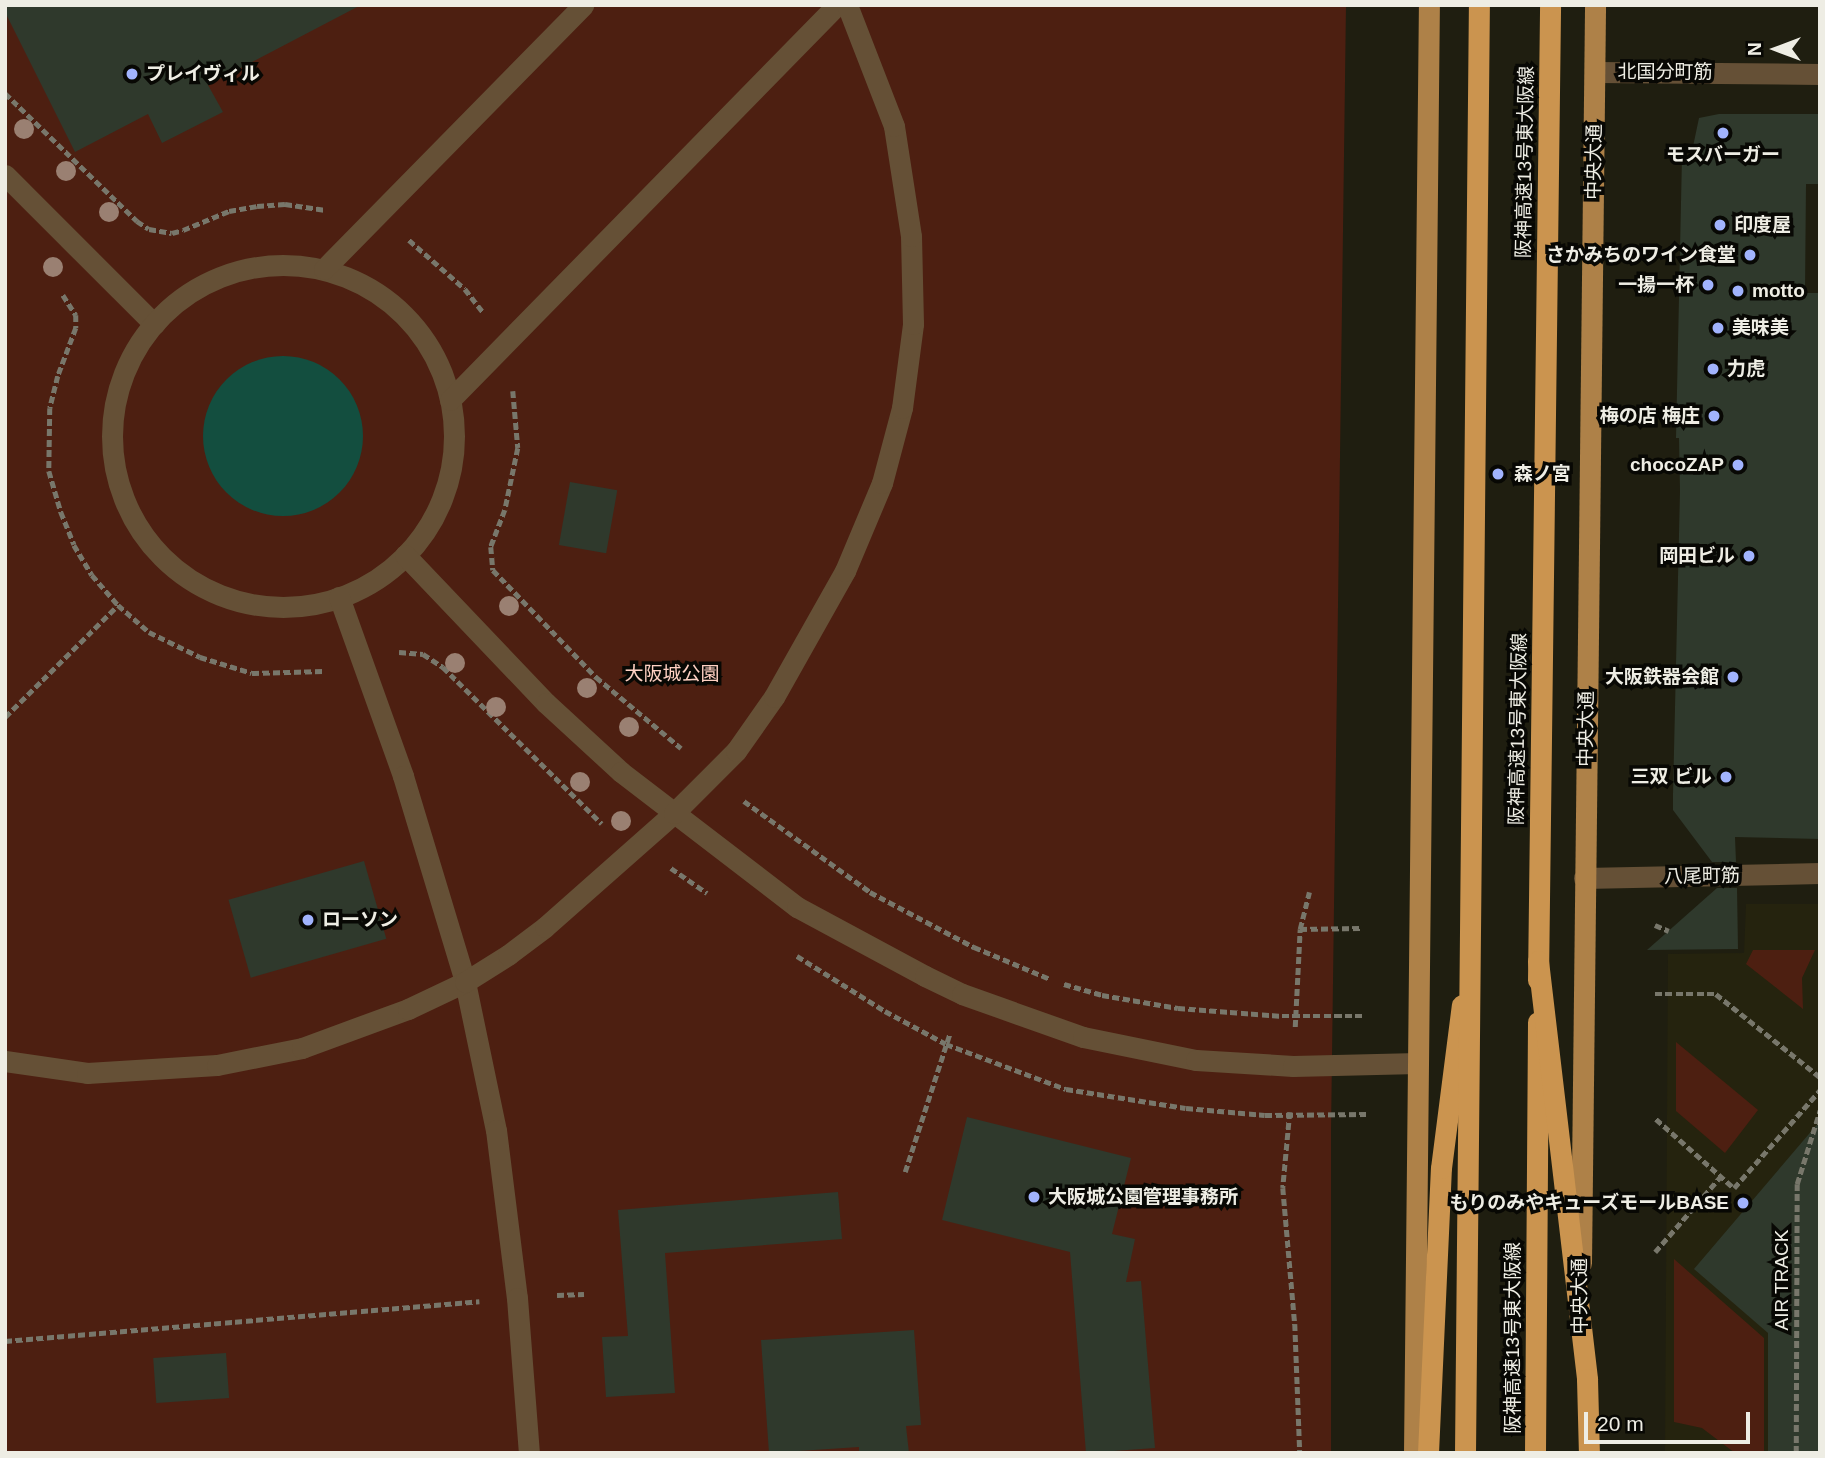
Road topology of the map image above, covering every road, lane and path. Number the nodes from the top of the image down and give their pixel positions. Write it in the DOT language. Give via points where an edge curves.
graph roads {
  1 [pos="583,5"];
  2 [pos="837,5"];
  3 [pos="847,5"];
  4 [pos="1429,5"];
  5 [pos="1479,5"];
  6 [pos="1550,5"];
  7 [pos="1595,5"];
  8 [pos="1595,72"];
  9 [pos="1820,74"];
  10 [pos="5,93"];
  11 [pos="5,175"];
  12 [pos="372,221"];
  13 [pos="324,270"];
  14 [pos="154,324"];
  15 [pos="502,347"];
  16 [pos="450,400"];
  17 [pos="405,555"];
  18 [pos="339,597"];
  19 [pos="118,605"];
  20 [pos="5,717"];
  21 [pos="712,775"];
  22 [pos="674,813"];
  23 [pos="1820,873"];
  24 [pos="1584,878"];
  25 [pos="1309,892"];
  26 [pos="1655,925"];
  27 [pos="1360,928"];
  28 [pos="1300,929"];
  29 [pos="1669,931"];
  30 [pos="1468,958"];
  31 [pos="1538,961"];
  32 [pos="465,982"];
  33 [pos="962,994"];
  34 [pos="1655,994"];
  35 [pos="1296,1016"];
  36 [pos="1364,1016"];
  37 [pos="5,1061"];
  38 [pos="1418,1063"];
  39 [pos="1293,1066"];
  40 [pos="1820,1077"];
  41 [pos="1820,1090"];
  42 [pos="1820,1110"];
  43 [pos="1656,1119"];
  44 [pos="905,1172"];
  45 [pos="1721,1176"];
  46 [pos="1655,1252"];
  47 [pos="517,1298"];
  48 [pos="5,1341"];
  49 [pos="529,1453"];
  50 [pos="1300,1453"];
  51 [pos="1414,1453"];
  52 [pos="1428,1453"];
  53 [pos="1465,1453"];
  54 [pos="1535,1453"];
  55 [pos="1579,1453"];
  56 [pos="1589,1453"];
  57 [pos="1796,1453"];
  1 -- 12 [label="street"];
  2 -- 15 [label="street"];
  3 -- 21 [label="street" via="894,126 911,236 913,324 902,408 882,483 845,571 774,697 736,751"];
  4 -- 38 [label="main road"];
  5 -- 30 [label="highway, bridge"];
  6 -- 31 [label="highway, 阪神高速13号東大阪線"];
  7 -- 8 [label="main road, 中央大通"];
  8 -- 9 [label="street, 北国分町筋"];
  8 -- 24 [label="main road, 中央大通"];
  10 -- 12 [label="path" via="149,229 172,233 229,211 285,204"];
  11 -- 14 [label="street"];
  12 -- 13 [label="street"];
  12 -- 15 [label="path" via="422,249 465,289"];
  13 -- 14 [label="street" via="278,264 232,272 190,292"];
  13 -- 16 [label="street" via="369,287 406,316 433,354"];
  14 -- 18 [label="street" via="126,367 112,419 116,473 136,522 170,565 216,594 269,607 297,607"];
  15 -- 16 [label="street"];
  15 -- 21 [label="path" via="515,402 518,447 505,510 491,547 493,570 596,677"];
  16 -- 17 [label="street" via="453,451 448,477 430,524"];
  17 -- 18 [label="street" via="374,580"];
  17 -- 22 [label="street" via="546,703"];
  18 -- 32 [label="street" via="403,776"];
  19 -- 20 [label="path"];
  21 -- 22 [label="street"];
  21 -- 35 [label="path" via="870,892 1021,968 1137,1002"];
  22 -- 32 [label="street" via="545,927"];
  22 -- 33 [label="street" via="797,907"];
  23 -- 24 [label="street, 八尾町筋"];
  24 -- 55 [label="main road, 中央大通"];
  25 -- 28 [label="path"];
  26 -- 29 [label="path"];
  27 -- 28 [label="path"];
  28 -- 35 [label="path"];
  30 -- 52 [label="highway, bridge" via="1441,1168"];
  30 -- 53 [label="highway, bridge"];
  31 -- 54 [label="highway, 阪神高速13号東大阪線, bridge"];
  31 -- 56 [label="highway, bridge" via="1587,1379"];
  32 -- 37 [label="street" via="408,1009 302,1048 217,1065 88,1073"];
  32 -- 47 [label="street" via="496,1130"];
  33 -- 39 [label="street" via="1083,1037 1196,1060"];
  33 -- 44 [label="path"];
  34 -- 40 [label="path" via="1716,994"];
  35 -- 36 [label="path"];
  35 -- 39 [label="path"];
  38 -- 39 [label="street"];
  38 -- 51 [label="main road"];
  39 -- 50 [label="path" via="1283,1188"];
  41 -- 45 [label="path" via="1734,1188"];
  42 -- 57 [label="path, AIR TRACK" via="1797,1184"];
  43 -- 45 [label="path"];
  45 -- 46 [label="path"];
  47 -- 48 [label="path"];
  47 -- 49 [label="street"];
}
